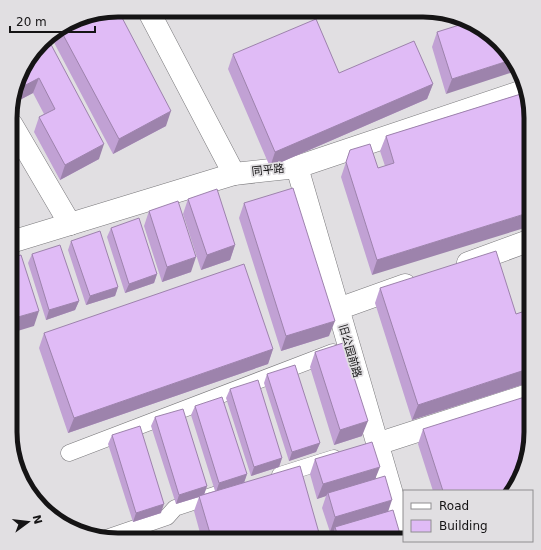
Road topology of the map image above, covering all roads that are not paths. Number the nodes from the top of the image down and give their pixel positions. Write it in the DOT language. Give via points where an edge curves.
graph roads {
  1 [pos="152,17"];
  2 [pos="521,92"];
  3 [pos="17,133"];
  4 [pos="297,167"];
  5 [pos="234,174"];
  6 [pos="70,224"];
  7 [pos="17,240"];
  8 [pos="524,242"];
  9 [pos="449,269"];
  10 [pos="427,277"];
  11 [pos="338,309"];
  12 [pos="349,346"];
  13 [pos="524,396"];
  14 [pos="362,449"];
  15 [pos="69,453"];
  16 [pos="265,479"];
  17 [pos="235,489"];
  18 [pos="121,533"];
  19 [pos="403,533"];
  1 -- 5 [label="street"];
  2 -- 4 [label="street, 同平路"];
  3 -- 6 [label="street"];
  4 -- 5 [label="street, 同平路"];
  4 -- 11 [label="street, 旧公园前路"];
  5 -- 6 [label="street, 同平路"];
  6 -- 7 [label="street, 同平路"];
  8 -- 9 [label="street"];
  10 -- 11 [label="street"];
  11 -- 12 [label="street, 旧公园前路"];
  12 -- 14 [label="street, 旧公园前路"];
  12 -- 15 [label="lane"];
  13 -- 14 [label="street"];
  14 -- 16 [label="lane"];
  14 -- 19 [label="street, 旧公园前路"];
  17 -- 18 [label="lane" via="175,508 167,517"];
}
